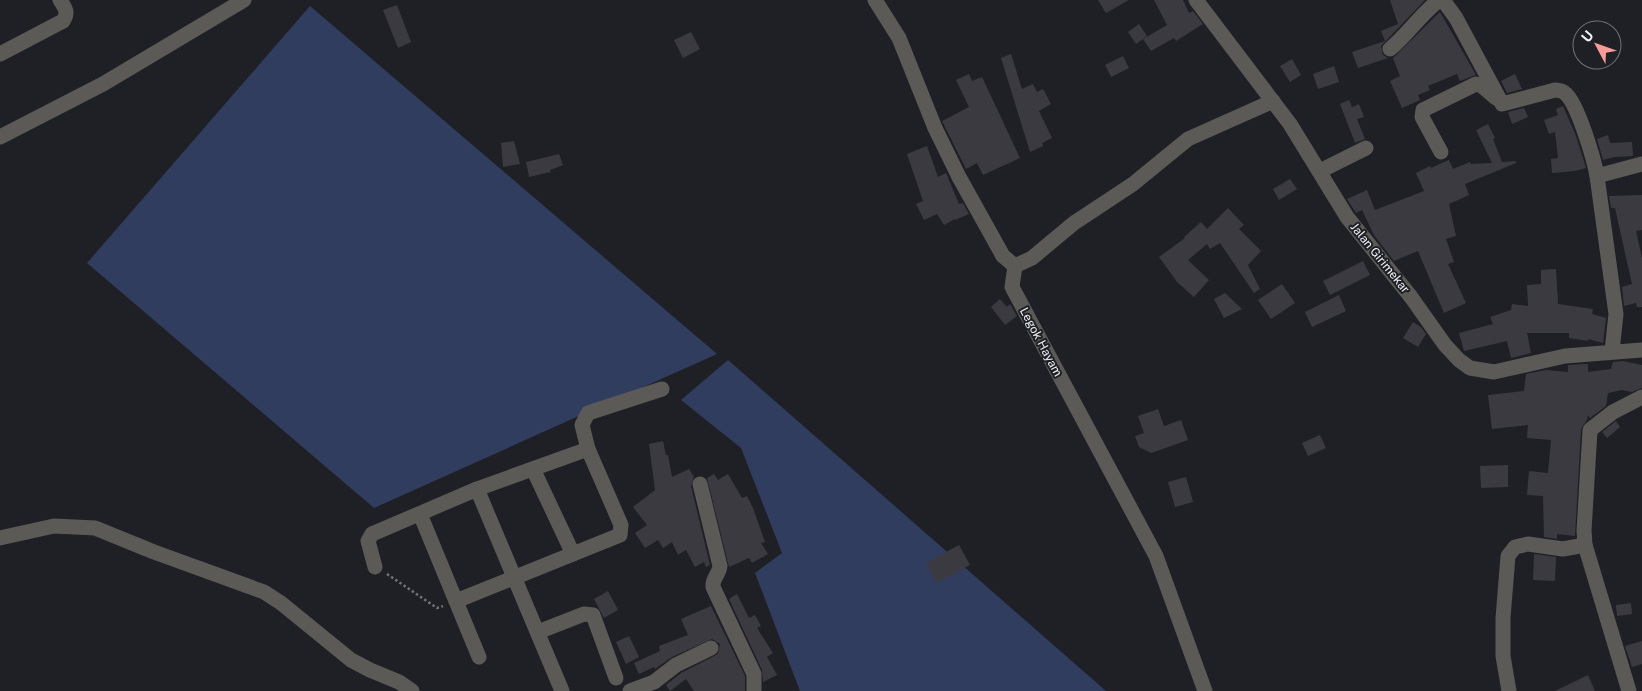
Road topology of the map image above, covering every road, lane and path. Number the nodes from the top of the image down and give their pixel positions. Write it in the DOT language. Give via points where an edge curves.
graph roads {
  1 [pos="60,0"];
  2 [pos="244,0"];
  3 [pos="875,0"];
  4 [pos="1196,0"];
  5 [pos="1439,0"];
  6 [pos="1443,0"];
  7 [pos="1390,49"];
  8 [pos="0,54"];
  9 [pos="1273,101"];
  10 [pos="1502,104"];
  11 [pos="0,137"];
  12 [pos="1366,148"];
  13 [pos="1441,152"];
  14 [pos="1642,164"];
  15 [pos="1320,171"];
  16 [pos="1597,176"];
  17 [pos="1015,266"];
  18 [pos="1642,350"];
  19 [pos="1612,352"];
  20 [pos="662,389"];
  21 [pos="1642,397"];
  22 [pos="588,449"];
  23 [pos="533,469"];
  24 [pos="700,484"];
  25 [pos="477,489"];
  26 [pos="420,514"];
  27 [pos="0,538"];
  28 [pos="1585,545"];
  29 [pos="573,554"];
  30 [pos="375,567"];
  31 [pos="514,578"];
  32 [pos="456,601"];
  33 [pos="437,608"];
  34 [pos="538,632"];
  35 [pos="711,648"];
  36 [pos="479,657"];
  37 [pos="616,678"];
  38 [pos="412,691"];
  39 [pos="562,691"];
  40 [pos="630,691"];
  41 [pos="754,691"];
  42 [pos="1204,691"];
  43 [pos="1509,691"];
  44 [pos="1629,691"];
  1 -- 8 [label="street" via="67,10 64,20"];
  2 -- 11 [label="street" via="103,84"];
  3 -- 17 [label="street" via="899,38 935,128 959,177 1002,256"];
  4 -- 9 [label="street, Jalan Girimekar"];
  5 -- 7 [label="street" via="1421,14 1403,39"];
  6 -- 10 [label="street"];
  9 -- 15 [label="street, Jalan Girimekar"];
  9 -- 17 [label="street" via="1188,139 1032,258"];
  10 -- 13 [label="street" via="1476,84 1423,110 1422,117"];
  10 -- 16 [label="street" via="1555,90 1566,94 1577,112"];
  12 -- 15 [label="street"];
  14 -- 16 [label="street"];
  15 -- 19 [label="street, Jalan Girimekar" via="1346,217 1445,345 1470,368 1494,372 1565,356"];
  16 -- 19 [label="street" via="1616,314"];
  17 -- 42 [label="street, Legok Hayam" via="1012,287 1156,556"];
  18 -- 19 [label="street, Jalan Girimekar"];
  20 -- 22 [label="street" via="588,413 582,424"];
  21 -- 28 [label="street" via="1613,412 1590,430"];
  22 -- 23 [label="street"];
  22 -- 29 [label="street" via="620,525 620,535"];
  23 -- 25 [label="street"];
  23 -- 29 [label="street"];
  24 -- 41 [label="street" via="720,566 713,587 754,674"];
  25 -- 26 [label="street"];
  25 -- 31 [label="street"];
  26 -- 30 [label="street" via="372,534 368,542"];
  26 -- 32 [label="street"];
  27 -- 38 [label="street" via="54,526 95,528 264,592 351,660"];
  28 -- 43 [label="street" via="1563,549 1528,544 1516,547 1508,556 1503,656"];
  28 -- 44 [label="street"];
  29 -- 31 [label="street"];
  30 -- 33 [label="path"];
  31 -- 32 [label="street"];
  31 -- 34 [label="street"];
  32 -- 36 [label="street"];
  34 -- 37 [label="street" via="584,614 595,618"];
  34 -- 39 [label="street"];
  35 -- 40 [label="street" via="676,665 654,682"];
}
